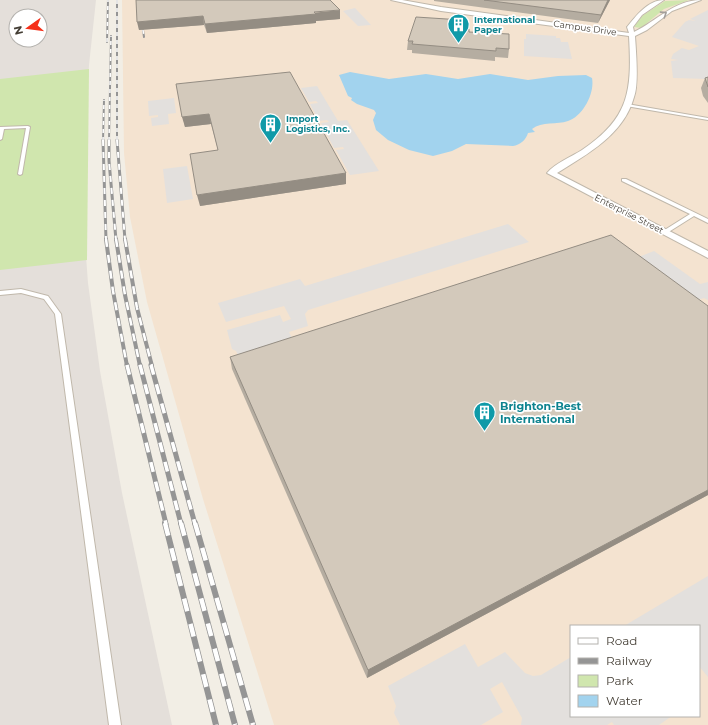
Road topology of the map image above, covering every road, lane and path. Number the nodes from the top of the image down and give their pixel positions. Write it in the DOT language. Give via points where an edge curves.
graph roads {
  1 [pos="394,0"];
  2 [pos="661,0"];
  3 [pos="698,0"];
  4 [pos="633,34"];
  5 [pos="628,105"];
  6 [pos="708,120"];
  7 [pos="1,128"];
  8 [pos="0,139"];
  9 [pos="20,174"];
  10 [pos="624,180"];
  11 [pos="694,214"];
  12 [pos="708,221"];
  13 [pos="665,232"];
  14 [pos="708,254"];
  15 [pos="0,293"];
  16 [pos="115,725"];
  1 -- 4 [label="street, Campus Drive" via="441,9"];
  2 -- 4 [label="street" via="635,20 630,27"];
  4 -- 3 [label="street, one-way" via="645,29 670,10"];
  4 -- 5 [label="street" via="632,87"];
  5 -- 6 [label="lane"];
  5 -- 13 [label="street, Enterprise Street" via="624,114 598,141 551,173"];
  7 -- 8 [label="lane"];
  7 -- 9 [label="lane" via="28,126"];
  10 -- 11 [label="lane"];
  11 -- 12 [label="lane"];
  11 -- 13 [label="lane"];
  13 -- 14 [label="street, Enterprise Street"];
  15 -- 16 [label="lane" via="21,291 46,297 58,314"];
}
